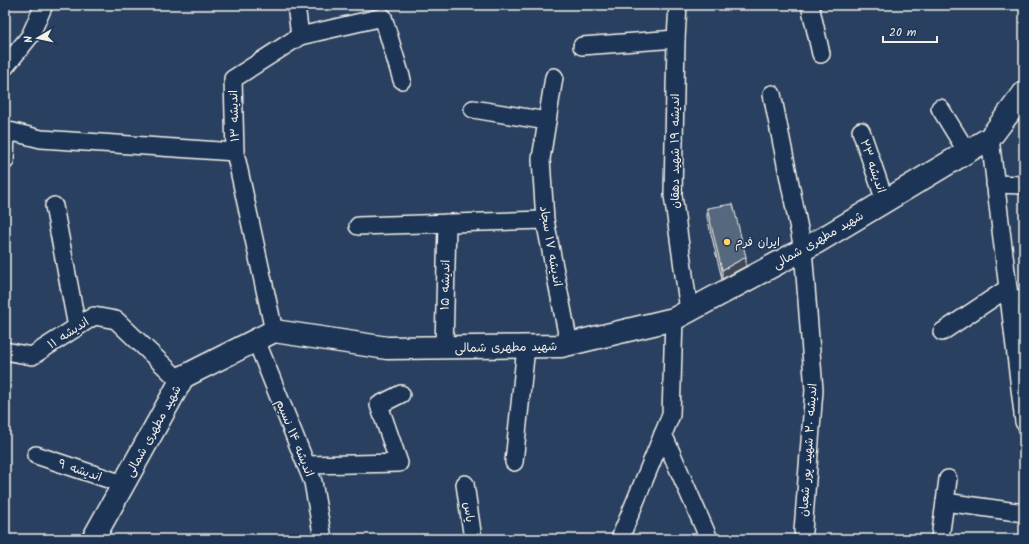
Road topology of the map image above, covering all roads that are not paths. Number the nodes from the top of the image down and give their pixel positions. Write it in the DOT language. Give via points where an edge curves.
graph roads {
  1 [pos="44,5"];
  2 [pos="296,5"];
  3 [pos="678,5"];
  4 [pos="810,5"];
  5 [pos="300,36"];
  6 [pos="676,39"];
  7 [pos="582,46"];
  8 [pos="821,54"];
  9 [pos="5,67"];
  10 [pos="554,77"];
  11 [pos="402,80"];
  12 [pos="1024,93"];
  13 [pos="772,94"];
  14 [pos="940,108"];
  15 [pos="473,109"];
  16 [pos="547,121"];
  17 [pos="6,131"];
  18 [pos="861,131"];
  19 [pos="990,138"];
  20 [pos="235,152"];
  21 [pos="967,152"];
  22 [pos="5,161"];
  23 [pos="995,184"];
  24 [pos="1024,185"];
  25 [pos="885,201"];
  26 [pos="54,206"];
  27 [pos="544,220"];
  28 [pos="447,223"];
  29 [pos="358,226"];
  30 [pos="803,250"];
  31 [pos="1014,295"];
  32 [pos="681,315"];
  33 [pos="77,327"];
  34 [pos="942,332"];
  35 [pos="265,336"];
  36 [pos="569,344"];
  37 [pos="526,346"];
  38 [pos="444,348"];
  39 [pos="5,351"];
  40 [pos="181,382"];
  41 [pos="1022,387"];
  42 [pos="401,394"];
  43 [pos="1024,422"];
  44 [pos="663,434"];
  45 [pos="36,455"];
  46 [pos="514,462"];
  47 [pos="306,465"];
  48 [pos="948,479"];
  49 [pos="123,484"];
  50 [pos="465,484"];
  51 [pos="945,502"];
  52 [pos="1024,513"];
  53 [pos="803,531"];
  54 [pos="940,538"];
  55 [pos="93,539"];
  56 [pos="323,539"];
  57 [pos="473,539"];
  58 [pos="620,539"];
  59 [pos="709,539"];
  1 -- 9 [label="street" via="30,36"];
  2 -- 5 [label="street"];
  3 -- 6 [label="street, اندیشه ۱۹ شهید دهقان"];
  4 -- 8 [label="street"];
  5 -- 11 [label="street, اندیشه ۱۳" via="383,17"];
  5 -- 20 [label="street, اندیشه ۱۳" via="233,79"];
  6 -- 7 [label="street"];
  6 -- 32 [label="street, اندیشه ۱۹ شهید دهقان" via="673,195"];
  10 -- 16 [label="street, اندیشه ۱۷ سجاد"];
  12 -- 19 [label="main road, شهید مطهری شمالی"];
  13 -- 30 [label="street, اندیشه ۲۰ شهید پور شعبان"];
  14 -- 21 [label="street"];
  15 -- 16 [label="street"];
  16 -- 27 [label="street, اندیشه ۱۷ سجاد" via="541,158"];
  17 -- 20 [label="street" via="41,139"];
  17 -- 22 [label="street"];
  18 -- 25 [label="street, اندیشه ۲۳"];
  19 -- 21 [label="main road, شهید مطهری شمالی"];
  19 -- 23 [label="street"];
  20 -- 35 [label="street, اندیشه ۱۳"];
  21 -- 25 [label="main road, شهید مطهری شمالی"];
  23 -- 24 [label="street"];
  23 -- 31 [label="street"];
  25 -- 30 [label="main road, شهید مطهری شمالی"];
  26 -- 33 [label="street"];
  27 -- 28 [label="street"];
  27 -- 36 [label="street, اندیشه ۱۷ سجاد"];
  28 -- 29 [label="street"];
  28 -- 38 [label="street, اندیشه ۱۵"];
  30 -- 32 [label="main road, شهید مطهری شمالی"];
  30 -- 53 [label="street, اندیشه ۲۰ شهید پور شعبان" via="814,390"];
  31 -- 34 [label="street"];
  31 -- 41 [label="street"];
  32 -- 36 [label="main road, شهید مطهری شمالی"];
  32 -- 44 [label="street, اندیشه ۱۹ شهید دهقان" via="671,415"];
  33 -- 39 [label="street, اندیشه ۱۱" via="32,356"];
  33 -- 40 [label="street, اندیشه ۱۱" via="94,316 116,320"];
  35 -- 38 [label="main road, شهید مطهری شمالی" via="387,348"];
  35 -- 40 [label="main road, شهید مطهری شمالی" via="183,377"];
  35 -- 47 [label="street, اندیشه ۱۴ نسیم"];
  36 -- 37 [label="main road, شهید مطهری شمالی"];
  37 -- 38 [label="main road, شهید مطهری شمالی"];
  37 -- 46 [label="street"];
  40 -- 49 [label="main road, شهید مطهری شمالی"];
  41 -- 43 [label="street"];
  42 -- 47 [label="street" via="379,405 399,463"];
  44 -- 58 [label="street, اندیشه ۱۹ شهید دهقان"];
  44 -- 59 [label="street"];
  45 -- 49 [label="street, اندیشه ۹"];
  47 -- 56 [label="street, اندیشه ۱۴ نسیم" via="313,482"];
  48 -- 51 [label="street"];
  49 -- 55 [label="main road, شهید مطهری شمالی"];
  50 -- 57 [label="street, یاس"];
  51 -- 52 [label="street"];
  51 -- 54 [label="street"];
}
